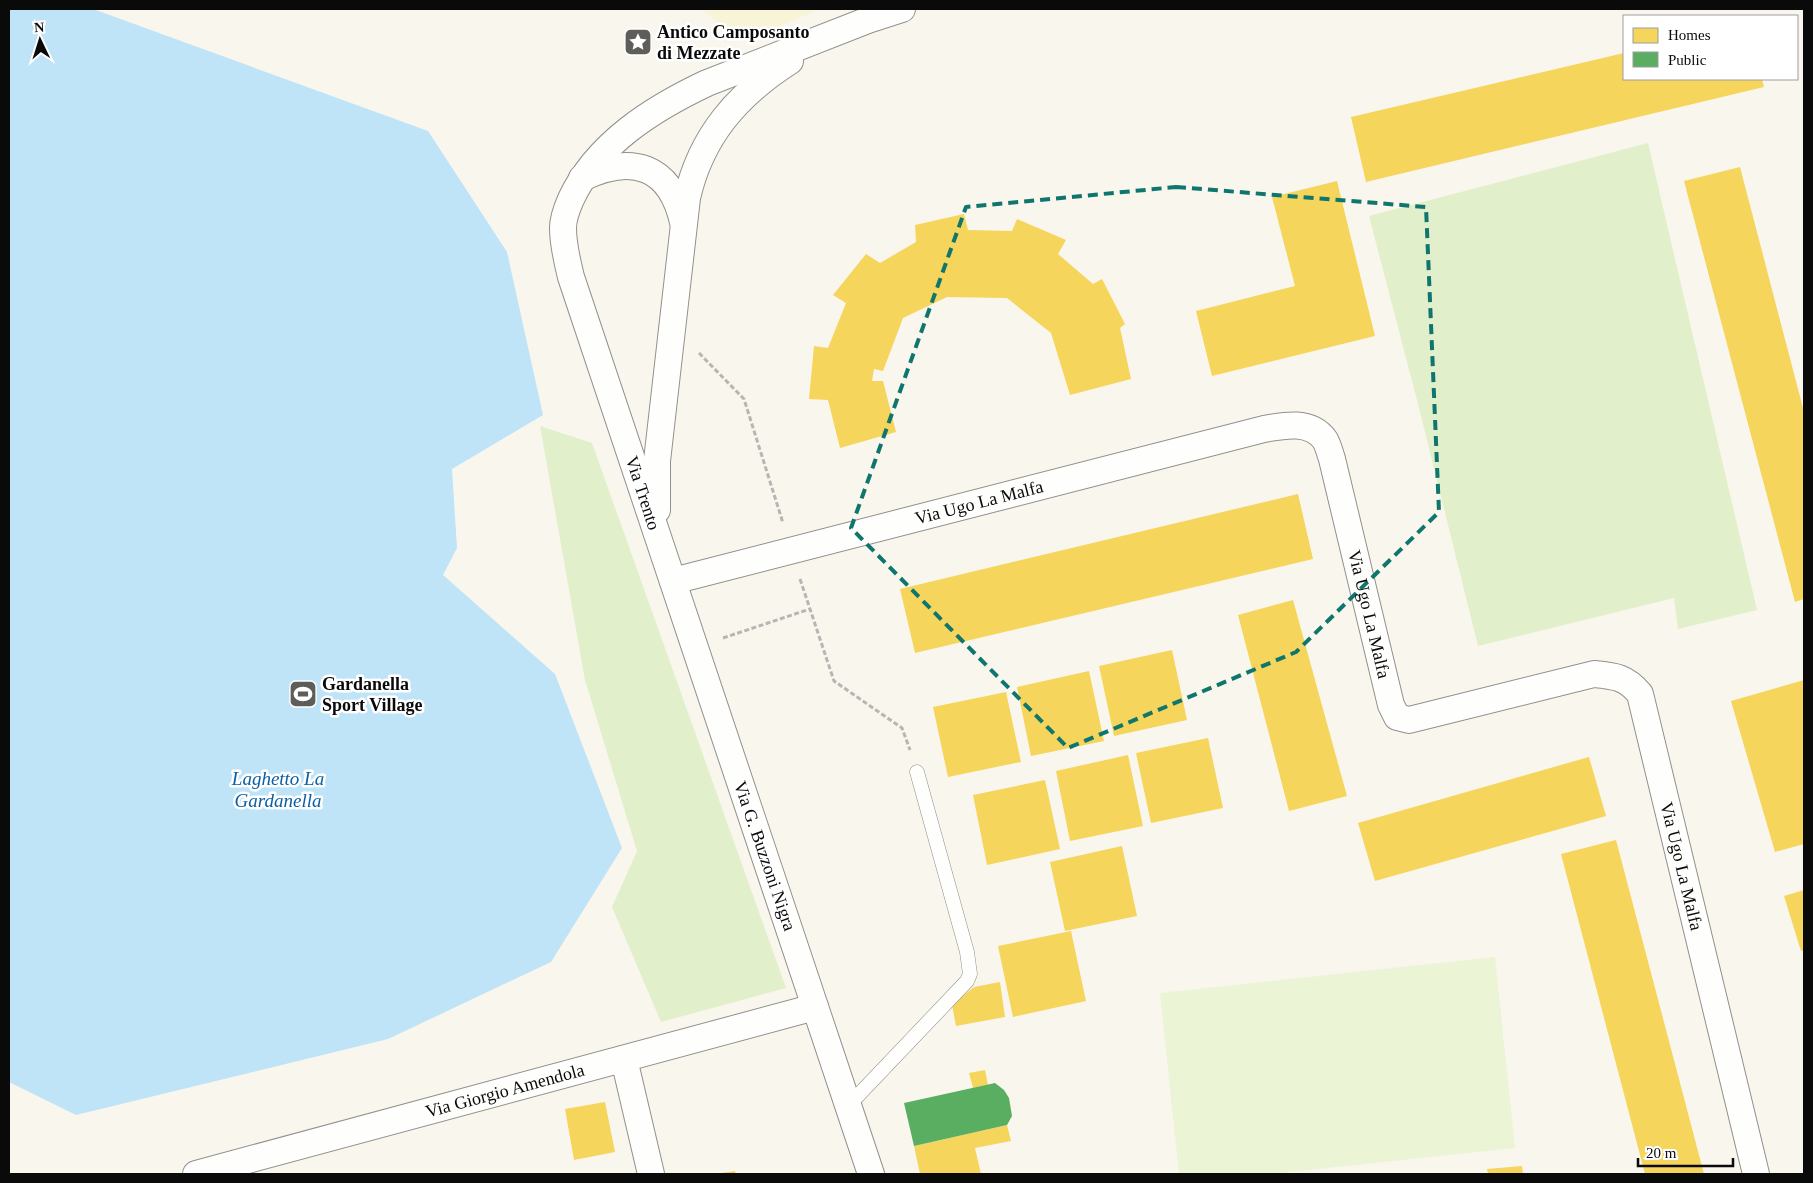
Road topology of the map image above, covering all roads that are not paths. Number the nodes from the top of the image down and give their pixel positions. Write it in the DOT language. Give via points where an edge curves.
graph roads {
  1 [pos="902,9"];
  2 [pos="831,35"];
  3 [pos="582,178"];
  4 [pos="684,228"];
  5 [pos="658,539"];
  6 [pos="673,581"];
  7 [pos="918,772"];
  8 [pos="815,1007"];
  9 [pos="624,1059"];
  10 [pos="848,1106"];
  11 [pos="196,1174"];
  12 [pos="651,1174"];
  13 [pos="871,1174"];
  14 [pos="1756,1174"];
  1 -- 2 [label="street, Via Trento"];
  2 -- 3 [label="street, Via Trento" via="683,94 631,127"];
  2 -- 4 [label="street, Via Trento" via="752,88 716,128 692,175"];
  3 -- 4 [label="street, Via Trento" via="614,166 644,168 654,173 673,194"];
  3 -- 5 [label="street, Via Trento" via="566,212 563,227 571,277"];
  4 -- 5 [label="street, Via Trento" via="657,461"];
  5 -- 6 [label="street, Via G. Buzzoni Nigra"];
  6 -- 8 [label="street, Via G. Buzzoni Nigra"];
  6 -- 14 [label="street, Via Ugo La Malfa" via="1264,429 1300,425 1312,430 1325,440 1332,459 1391,705 1397,717 1409,720 1594,674 1614,676 1631,683 1640,694"];
  7 -- 10 [label="lane" via="967,952 970,974 967,981"];
  8 -- 9 [label="street, Via Giorgio Amendola"];
  8 -- 10 [label="street, Via G. Buzzoni Nigra"];
  9 -- 11 [label="street, Via Giorgio Amendola"];
  9 -- 12 [label="street"];
  10 -- 13 [label="street, Via G. Buzzoni Nigra"];
}
